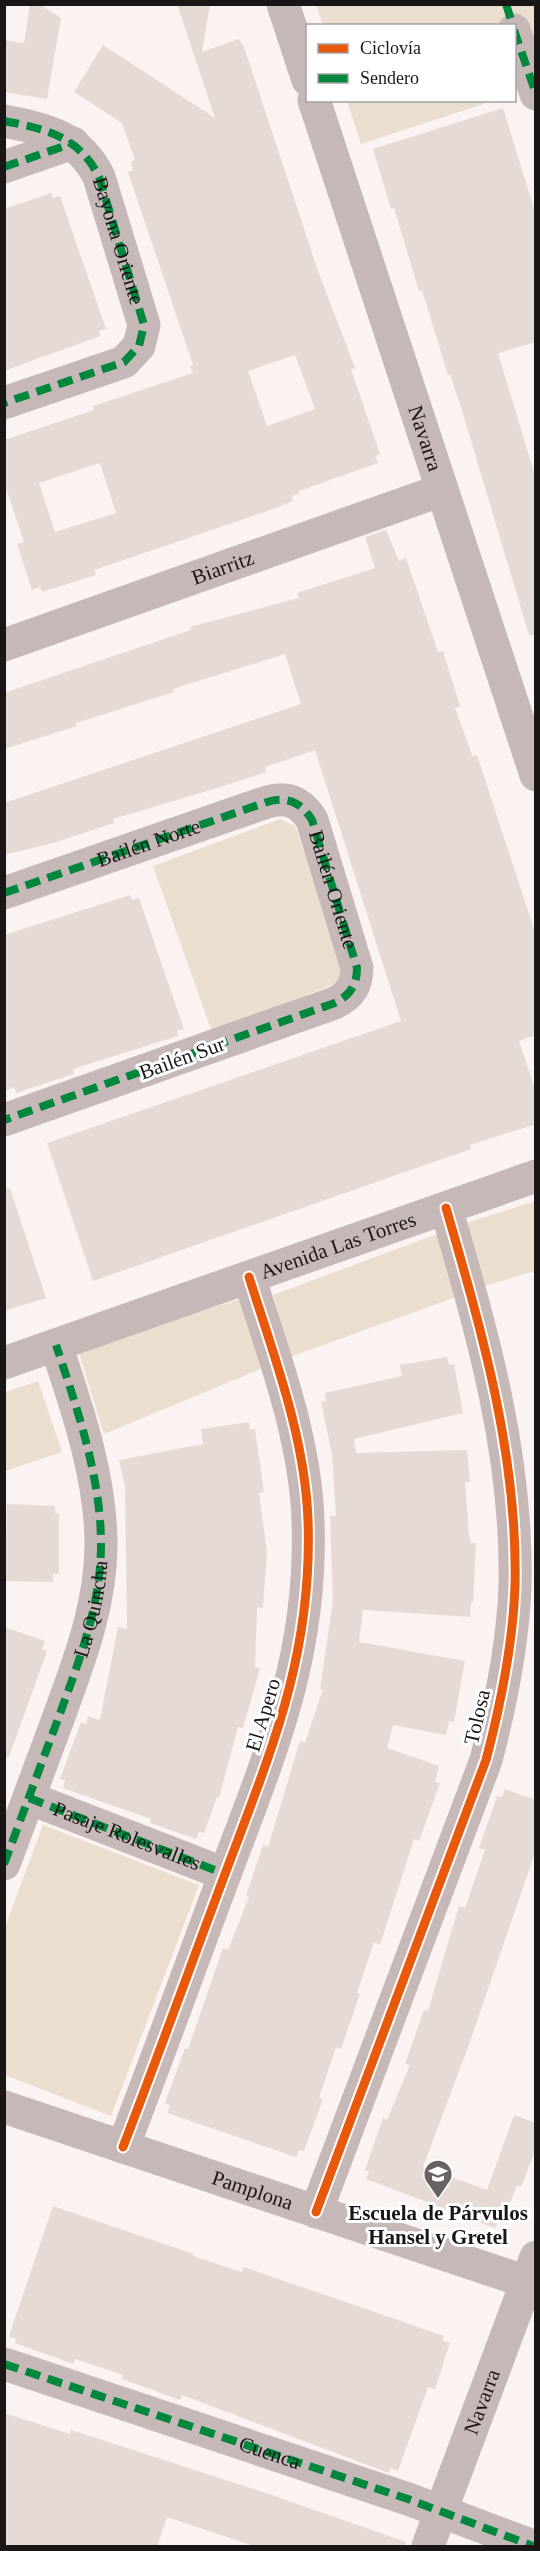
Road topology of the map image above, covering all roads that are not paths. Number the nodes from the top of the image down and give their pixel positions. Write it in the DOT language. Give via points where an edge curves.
graph roads {
  1 [pos="283,4"];
  2 [pos="506,4"];
  3 [pos="512,24"];
  4 [pos="516,36"];
  5 [pos="306,74"];
  6 [pos="536,94"];
  7 [pos="315,102"];
  8 [pos="4,121"];
  9 [pos="73,143"];
  10 [pos="4,167"];
  11 [pos="4,404"];
  12 [pos="442,490"];
  13 [pos="4,645"];
  14 [pos="536,775"];
  15 [pos="293,801"];
  16 [pos="4,893"];
  17 [pos="354,986"];
  18 [pos="4,1120"];
  19 [pos="536,1176"];
  20 [pos="446,1208"];
  21 [pos="249,1277"];
  22 [pos="56,1345"];
  23 [pos="4,1363"];
  24 [pos="28,1798"];
  25 [pos="4,1864"];
  26 [pos="225,1874"];
  27 [pos="4,2107"];
  28 [pos="123,2147"];
  29 [pos="316,2212"];
  30 [pos="532,2275"];
  31 [pos="4,2364"];
  32 [pos="441,2512"];
  33 [pos="428,2547"];
  34 [pos="533,2547"];
  1 -- 5 [label="street"];
  2 -- 3 [label="street"];
  4 -- 6 [label="street"];
  7 -- 12 [label="street, Navarra"];
  8 -- 9 [label="street" via="45,129"];
  9 -- 10 [label="street"];
  9 -- 11 [label="street, Bayona Oriente" via="93,164 102,187 142,314 143,336 124,362"];
  12 -- 13 [label="street, Biarritz"];
  12 -- 14 [label="street, Navarra"];
  15 -- 16 [label="street, Bailén Norte" via="276,799"];
  15 -- 17 [label="street, Bailén Oriente" via="312,820 355,960"];
  17 -- 18 [label="street, Bailén Sur" via="349,994 332,1004"];
  19 -- 20 [label="street, Avenida Las Torres"];
  20 -- 21 [label="street, Avenida Las Torres"];
  20 -- 29 [label="street, Tolosa" via="490,1363 509,1474 514,1575 510,1643 501,1702 486,1760"];
  21 -- 22 [label="street, Avenida Las Torres"];
  21 -- 26 [label="street, El Apero" via="298,1449 308,1518 308,1565 305,1611 287,1702"];
  22 -- 23 [label="street, Avenida Las Torres"];
  22 -- 24 [label="street, La Quincha" via="94,1481 100,1573 91,1627"];
  24 -- 25 [label="street, La Quincha"];
  24 -- 26 [label="street, Pasaje Rolesvalles"];
  26 -- 28 [label="street, El Apero"];
  27 -- 28 [label="street, Pamplona"];
  28 -- 29 [label="street, Pamplona"];
  29 -- 30 [label="street, Pamplona"];
  30 -- 32 [label="street, Navarra"];
  31 -- 32 [label="street, Cuenca"];
  32 -- 33 [label="street, Navarra"];
  32 -- 34 [label="street, Cuenca"];
}
